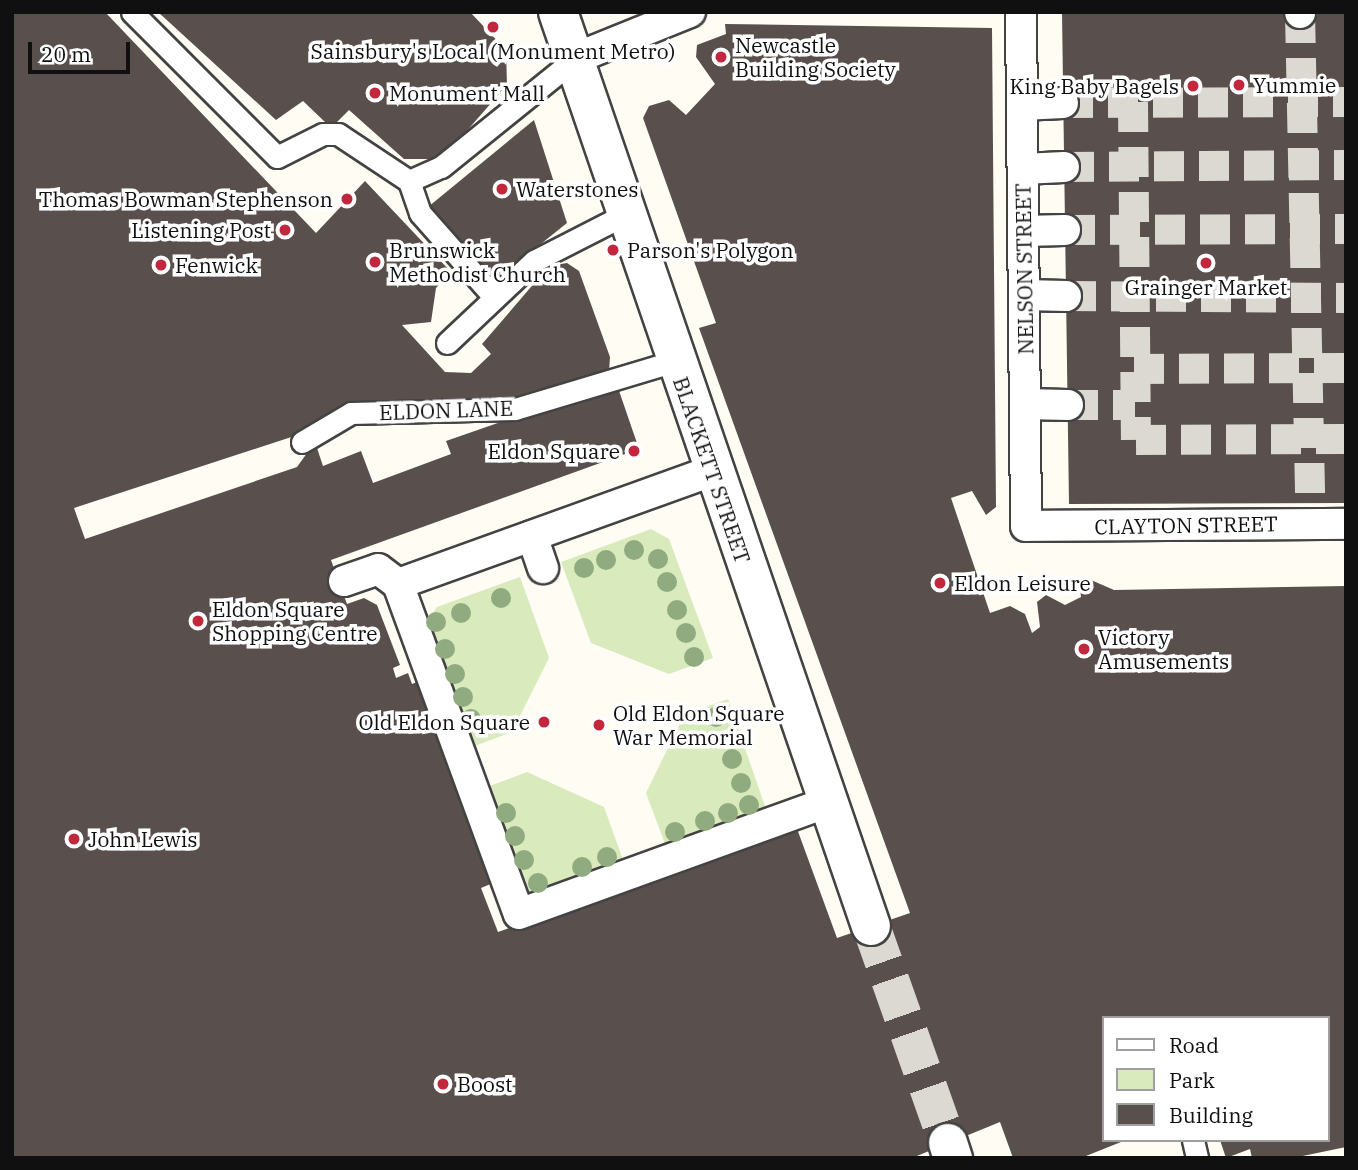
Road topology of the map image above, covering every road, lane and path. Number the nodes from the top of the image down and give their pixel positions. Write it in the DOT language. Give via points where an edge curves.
graph roads {
  1 [pos="132,12"];
  2 [pos="558,12"];
  3 [pos="690,12"];
  4 [pos="1021,12"];
  5 [pos="576,58"];
  6 [pos="1063,103"];
  7 [pos="1022,105"];
  8 [pos="1063,167"];
  9 [pos="1023,169"];
  10 [pos="409,181"];
  11 [pos="626,214"];
  12 [pos="1065,230"];
  13 [pos="1023,231"];
  14 [pos="1024,295"];
  15 [pos="1066,296"];
  16 [pos="494,297"];
  17 [pos="447,343"];
  18 [pos="675,361"];
  19 [pos="1025,404"];
  20 [pos="1068,405"];
  21 [pos="302,442"];
  22 [pos="712,471"];
  23 [pos="1346,524"];
  24 [pos="1026,526"];
  25 [pos="532,536"];
  26 [pos="543,568"];
  27 [pos="344,581"];
  28 [pos="398,584"];
  29 [pos="828,802"];
  30 [pos="871,926"];
  1 -- 10 [label="lane" via="277,157 323,134 338,134"];
  2 -- 5 [label="street, BLACKETT STREET"];
  3 -- 5 [label="street"];
  4 -- 7 [label="street, NELSON STREET"];
  5 -- 10 [label="lane" via="441,167"];
  5 -- 11 [label="street, BLACKETT STREET"];
  6 -- 7 [label="street"];
  7 -- 9 [label="street, NELSON STREET"];
  8 -- 9 [label="street"];
  9 -- 13 [label="street, NELSON STREET"];
  10 -- 16 [label="lane" via="420,213"];
  11 -- 16 [label="lane" via="545,253"];
  11 -- 18 [label="street, BLACKETT STREET"];
  12 -- 13 [label="street"];
  13 -- 14 [label="street, NELSON STREET"];
  14 -- 15 [label="street"];
  14 -- 19 [label="street, NELSON STREET"];
  16 -- 17 [label="lane"];
  18 -- 21 [label="lane, ELDON LANE" via="515,409 351,413"];
  18 -- 22 [label="street, BLACKETT STREET"];
  19 -- 20 [label="street"];
  19 -- 24 [label="street, NELSON STREET"];
  22 -- 25 [label="street"];
  22 -- 29 [label="street, BLACKETT STREET"];
  23 -- 24 [label="street, CLAYTON STREET" via="1310,514"];
  25 -- 26 [label="street"];
  25 -- 28 [label="street"];
  27 -- 28 [label="street" via="378,569"];
  28 -- 29 [label="street" via="519,914 650,862"];
  29 -- 30 [label="street, BLACKETT STREET"];
}
